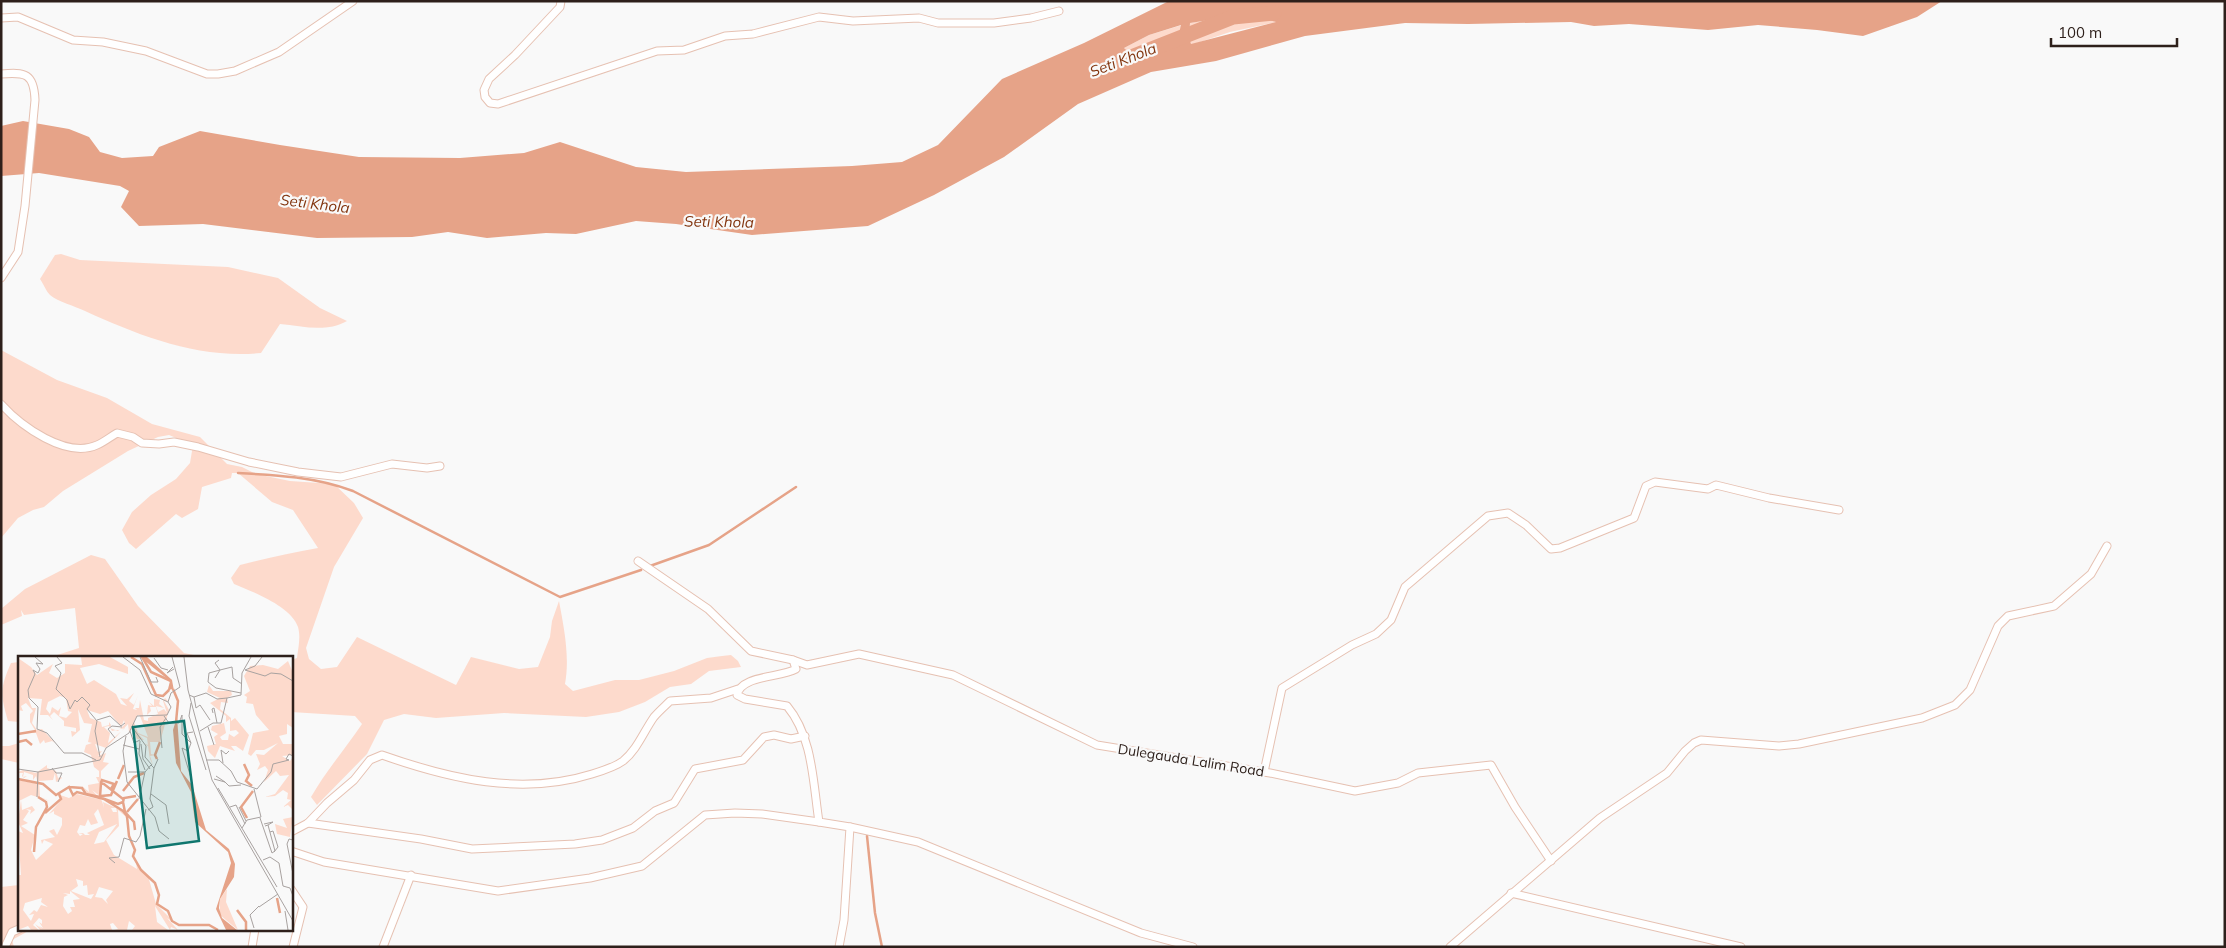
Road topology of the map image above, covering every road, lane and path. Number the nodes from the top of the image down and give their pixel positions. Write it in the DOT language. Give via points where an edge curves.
graph roads {
  1 [pos="353,1"];
  2 [pos="561,1"];
  3 [pos="1059,11"];
  4 [pos="1,18"];
  5 [pos="1,74"];
  6 [pos="1,278"];
  7 [pos="1,404"];
  8 [pos="440,466"];
  9 [pos="1838,510"];
  10 [pos="2107,546"];
  11 [pos="638,561"];
  12 [pos="793,660"];
  13 [pos="738,689"];
  14 [pos="805,736"];
  15 [pos="1264,772"];
  16 [pos="819,822"];
  17 [pos="308,823"];
  18 [pos="850,827"];
  19 [pos="292,831"];
  20 [pos="292,851"];
  21 [pos="1551,860"];
  22 [pos="411,875"];
  23 [pos="292,891"];
  24 [pos="1511,893"];
  25 [pos="18,929"];
  26 [pos="255,930"];
  27 [pos="5,947"];
  28 [pos="252,947"];
  29 [pos="293,947"];
  30 [pos="383,947"];
  31 [pos="838,947"];
  32 [pos="1192,947"];
  33 [pos="1450,947"];
  34 [pos="1741,947"];
  1 -- 4 [label="street" via="279,52 234,72 218,74 207,74 146,51 73,40 18,17"];
  2 -- 3 [label="street" via="560,7 515,56 489,79 484,90 490,103 498,104 657,52 684,50 725,36 753,34 819,17 853,21 919,18 938,23 994,23"];
  5 -- 6 [label="street" via="21,72 31,79 35,100 18,252"];
  7 -- 8 [label="street" via="25,427 64,447 96,446 117,433 142,443 174,442 198,446 249,462 341,477 392,464 427,468"];
  9 -- 15 [label="street" via="1716,485 1708,489 1655,482 1646,486 1634,518 1552,549 1508,513 1488,516 1405,587 1391,620 1376,634 1282,688"];
  10 -- 21 [label="street" via="2091,574 2054,606 2008,616 1998,626 1970,690 1954,705 1922,718 1800,744 1779,746 1701,740 1685,751 1667,773 1600,818"];
  11 -- 12 [label="street, Dulegauda Lalim Road" via="708,609 751,651"];
  12 -- 13 [label="street" via="796,669 791,672 748,681"];
  12 -- 15 [label="street, Dulegauda Lalim Road" via="807,665 859,654 953,675 1097,745"];
  13 -- 14 [label="street" via="737,695 745,699 787,706"];
  13 -- 17 [label="street" via="711,698 670,701 654,717 624,761 568,782 532,786 491,783 382,755 370,760 354,780"];
  14 -- 16 [label="street"];
  14 -- 17 [label="street" via="791,739 774,735 764,737 743,760 695,769 674,803 655,811 633,828 602,840 553,846 472,849"];
  15 -- 21 [label="street, Dulegauda Lalim Road" via="1355,791 1398,783 1418,773 1491,765"];
  16 -- 18 [label="street"];
  16 -- 22 [label="street" via="762,814 706,815 642,866 590,878 498,891"];
  17 -- 19 [label="street"];
  18 -- 31 [label="street" via="844,920"];
  18 -- 32 [label="street" via="918,842 1141,933"];
  20 -- 22 [label="street" via="324,862"];
  21 -- 24 [label="street"];
  22 -- 30 [label="street"];
  23 -- 29 [label="street" via="304,907"];
  24 -- 33 [label="street"];
  24 -- 34 [label="street"];
  25 -- 27 [label="street" via="12,932"];
  26 -- 28 [label="street"];
}
